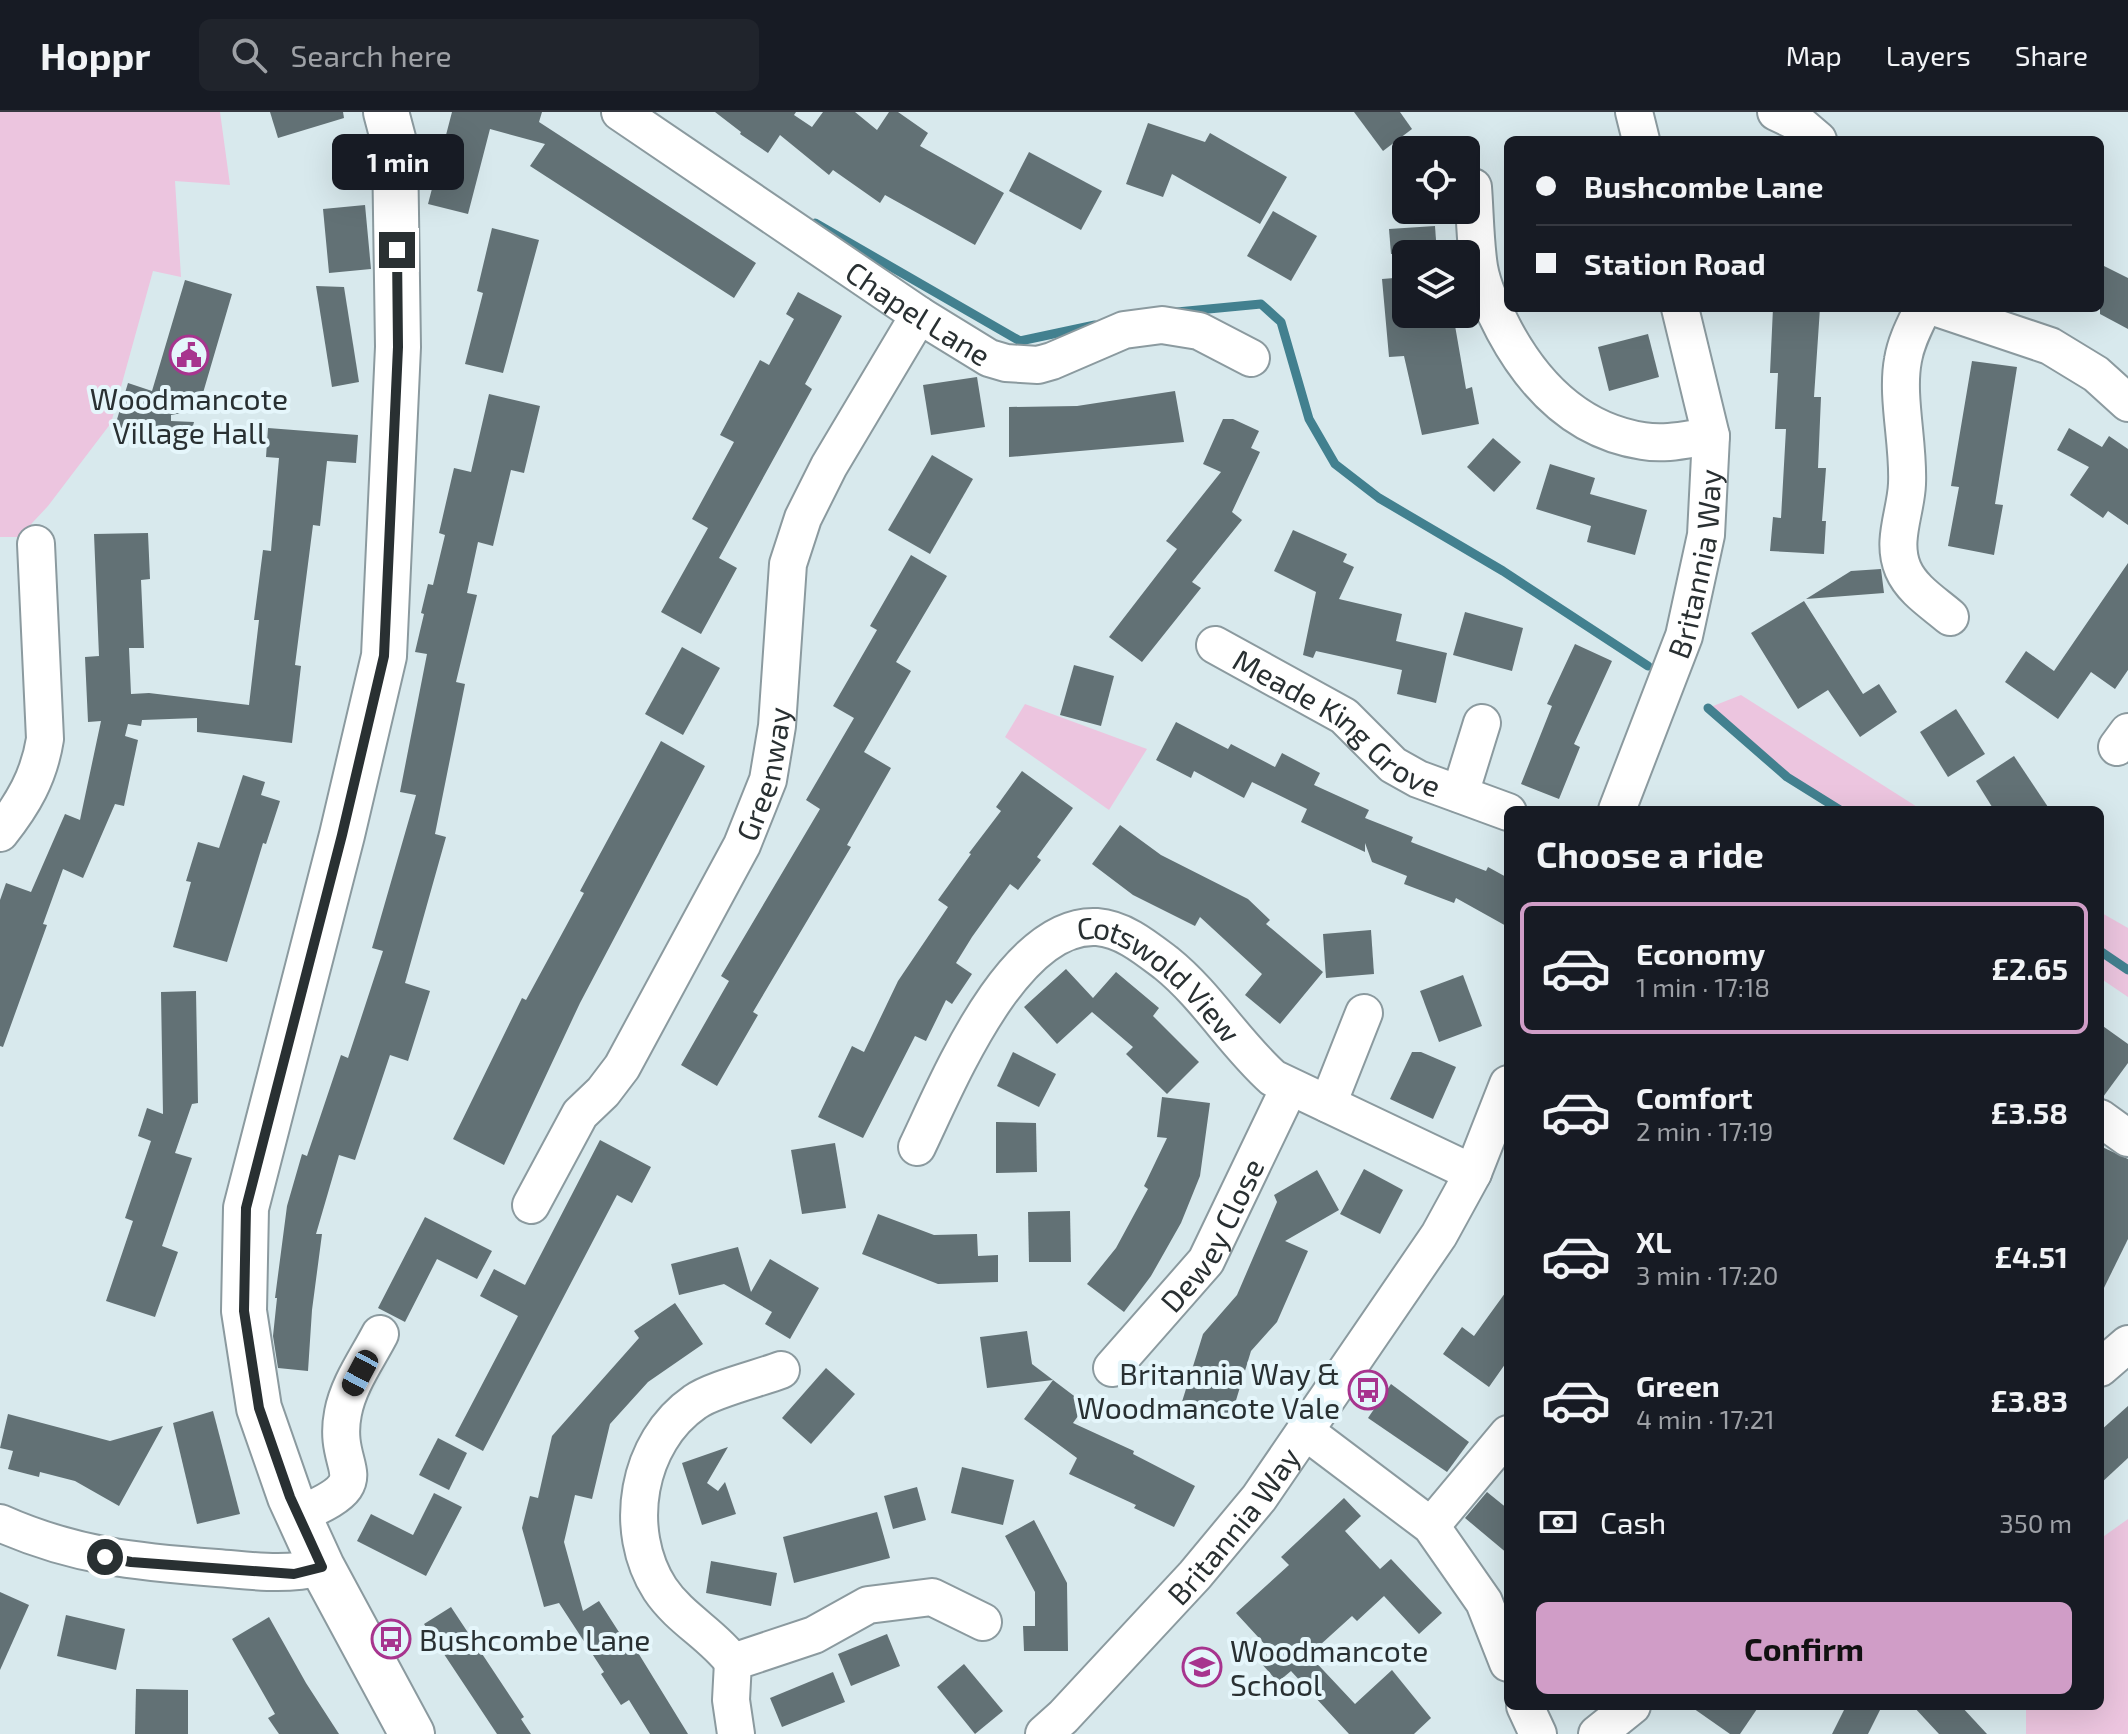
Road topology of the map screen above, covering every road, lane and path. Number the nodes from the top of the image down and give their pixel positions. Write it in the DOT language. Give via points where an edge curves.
graph roads {
  1 [pos="620,112"];
  2 [pos="1776,112"];
  3 [pos="390,129"];
  4 [pos="1813,136"];
  5 [pos="1476,224"];
  6 [pos="1681,312"];
  7 [pos="1921,312"];
  8 [pos="1949,312"];
  9 [pos="919,315"];
  10 [pos="1251,358"];
  11 [pos="2124,388"];
  12 [pos="1711,436"];
  13 [pos="36,544"];
  14 [pos="1950,617"];
  15 [pos="1215,645"];
  16 [pos="1482,723"];
  17 [pos="1460,794"];
  18 [pos="1619,806"];
  19 [pos="1504,810"];
  20 [pos="0,833"];
  21 [pos="1364,1013"];
  22 [pos="1289,1088"];
  23 [pos="1504,1094"];
  24 [pos="1328,1104"];
  25 [pos="2104,1121"];
  26 [pos="2128,1138"];
  27 [pos="917,1147"];
  28 [pos="1473,1173"];
  29 [pos="531,1205"];
  30 [pos="380,1334"];
  31 [pos="2128,1344"];
  32 [pos="2104,1365"];
  33 [pos="1112,1368"];
  34 [pos="781,1370"];
  35 [pos="1305,1431"];
  36 [pos="1504,1439"];
  37 [pos="298,1515"];
  38 [pos="0,1523"];
  39 [pos="1431,1526"];
  40 [pos="322,1567"];
  41 [pos="983,1622"];
  42 [pos="1504,1653"];
  43 [pos="733,1662"];
  44 [pos="1527,1710"];
  45 [pos="1627,1710"];
  46 [pos="412,1734"];
  47 [pos="736,1734"];
  48 [pos="1044,1734"];
  49 [pos="1538,1734"];
  50 [pos="1597,1734"];
  1 -- 9 [label="street, Chapel Lane"];
  2 -- 4 [label="street"];
  3 -- 37 [label="street" via="398,347 384,656 246,1208 244,1311 259,1408"];
  5 -- 12 [label="street" via="1479,268 1491,305 1512,345 1568,410 1625,437 1664,443"];
  6 -- 12 [label="street, Britannia Way"];
  7 -- 14 [label="street" via="1902,360 1907,486 1897,544 1903,569 1915,587"];
  8 -- 11 [label="street" via="2050,346"];
  9 -- 10 [label="street, Chapel Lane" via="1006,363 1038,365 1124,330 1162,325 1199,331"];
  9 -- 29 [label="street, Greenway" via="803,518 788,564 768,780 742,845 622,1067 580,1114"];
  12 -- 18 [label="street, Britannia Way" via="1706,535 1684,636"];
  13 -- 20 [label="street" via="45,739 30,791"];
  15 -- 17 [label="street, Meade King Grove" via="1344,716 1393,765"];
  16 -- 17 [label="street, Meade King Grove"];
  17 -- 19 [label="street, Meade King Grove"];
  21 -- 24 [label="street"];
  22 -- 24 [label="street, Cotswold View"];
  22 -- 27 [label="street, Cotswold View" via="1254,1060 1168,965 1115,931 1086,927 1046,943 987,1009"];
  22 -- 33 [label="street, Dewey Close" via="1206,1261"];
  23 -- 28 [label="street, Britannia Way"];
  24 -- 28 [label="street, Cotswold View"];
  25 -- 26 [label="street"];
  28 -- 35 [label="street, Britannia Way" via="1439,1235"];
  30 -- 37 [label="street" via="343,1412 347,1484 333,1500"];
  31 -- 32 [label="street"];
  34 -- 43 [label="street" via="697,1400 663,1435 641,1491 642,1547 660,1588"];
  35 -- 39 [label="street"];
  35 -- 48 [label="street, Britannia Way" via="1259,1498 1195,1575"];
  36 -- 39 [label="street"];
  37 -- 40 [label="street"];
  38 -- 40 [label="street" via="78,1552 131,1562 294,1574"];
  39 -- 42 [label="street" via="1484,1602"];
  40 -- 46 [label="street"];
  41 -- 43 [label="street" via="932,1597 868,1605 814,1635"];
  43 -- 47 [label="street"];
  44 -- 49 [label="street"];
  45 -- 50 [label="street"];
}
